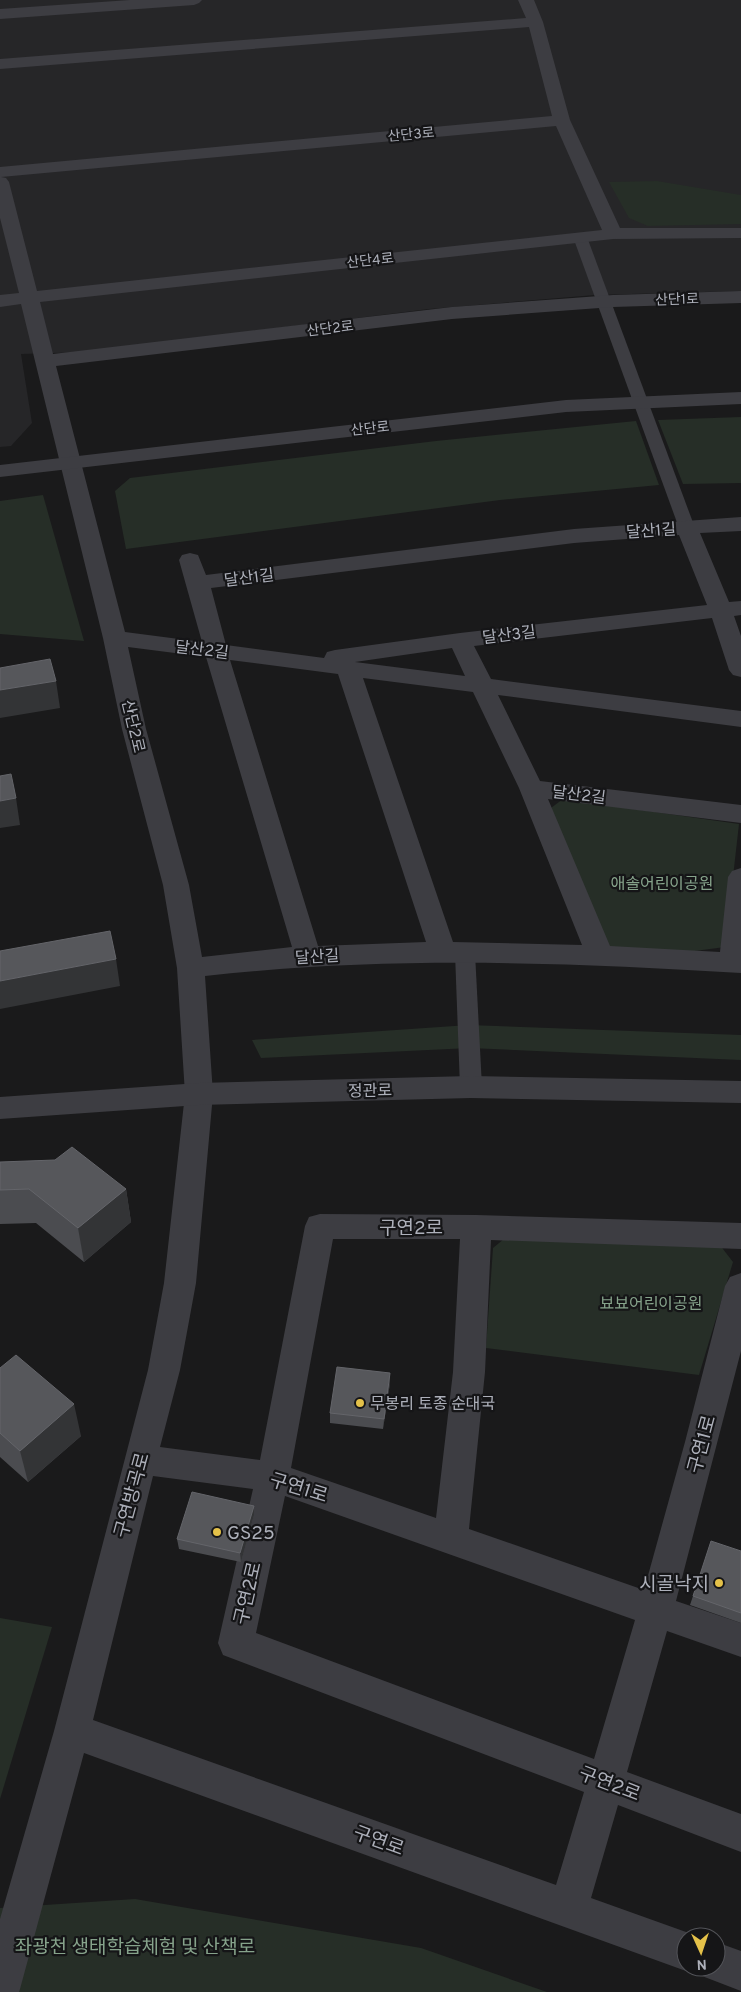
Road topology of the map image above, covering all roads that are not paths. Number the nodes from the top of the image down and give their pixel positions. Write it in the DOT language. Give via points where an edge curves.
graph roads {
  1 [pos="184,0"];
  2 [pos="526,0"];
  3 [pos="0,14"];
  4 [pos="535,22"];
  5 [pos="0,64"];
  6 [pos="562,120"];
  7 [pos="0,172"];
  8 [pos="0,182"];
  9 [pos="613,234"];
  10 [pos="741,234"];
  11 [pos="580,237"];
  12 [pos="29,297"];
  13 [pos="741,297"];
  14 [pos="0,301"];
  15 [pos="613,301"];
  16 [pos="46,361"];
  17 [pos="741,398"];
  18 [pos="641,402"];
  19 [pos="71,462"];
  20 [pos="0,471"];
  21 [pos="741,524"];
  22 [pos="687,528"];
  23 [pos="190,560"];
  24 [pos="201,596"];
  25 [pos="731,608"];
  26 [pos="114,638"];
  27 [pos="460,640"];
  28 [pos="216,651"];
  29 [pos="298,662"];
  30 [pos="348,668"];
  31 [pos="740,668"];
  32 [pos="481,685"];
  33 [pos="741,719"];
  34 [pos="531,788"];
  35 [pos="741,814"];
  36 [pos="741,876"];
  37 [pos="454,952"];
  38 [pos="600,954"];
  39 [pos="308,956"];
  40 [pos="737,963"];
  41 [pos="191,968"];
  42 [pos="472,1087"];
  43 [pos="741,1092"];
  44 [pos="199,1094"];
  45 [pos="0,1108"];
  46 [pos="476,1227"];
  47 [pos="741,1236"];
  48 [pos="741,1286"];
  49 [pos="140,1459"];
  50 [pos="273,1477"];
  51 [pos="451,1539"];
  52 [pos="656,1610"];
  53 [pos="741,1640"];
  54 [pos="72,1732"];
  55 [pos="606,1782"];
  56 [pos="741,1833"];
  57 [pos="569,1907"];
  58 [pos="676,1947"];
  59 [pos="726,1966"];
  60 [pos="741,1971"];
  61 [pos="0,1989"];
  1 -- 3 [label="street"];
  2 -- 4 [label="street"];
  4 -- 5 [label="street"];
  4 -- 6 [label="street"];
  6 -- 7 [label="street, 산단3로"];
  6 -- 9 [label="street"];
  8 -- 12 [label="street, 산단2로"];
  9 -- 10 [label="street, 산단4로"];
  9 -- 11 [label="street, 산단4로"];
  11 -- 12 [label="street, 산단4로"];
  11 -- 18 [label="street"];
  12 -- 14 [label="street, 산단4로"];
  12 -- 16 [label="street, 산단2로"];
  13 -- 15 [label="street, 산단1로"];
  15 -- 16 [label="street, 산단2로" via="452,313"];
  16 -- 19 [label="street, 산단2로"];
  17 -- 18 [label="street, 산단로"];
  18 -- 19 [label="street, 산단로" via="566,406"];
  18 -- 22 [label="street"];
  19 -- 20 [label="street, 산단로"];
  19 -- 26 [label="street, 산단2로"];
  21 -- 22 [label="street, 달산1길"];
  22 -- 24 [label="street, 달산1길" via="574,536 198,583"];
  22 -- 25 [label="street, 달산1길" via="704,567"];
  23 -- 24 [label="street"];
  24 -- 28 [label="street"];
  25 -- 27 [label="street, 달산3길"];
  25 -- 31 [label="street"];
  26 -- 28 [label="street, 달산2길"];
  26 -- 41 [label="street, 산단2로" via="134,729 176,885"];
  27 -- 29 [label="street, 달산3길"];
  27 -- 32 [label="street"];
  28 -- 29 [label="street, 달산2길"];
  28 -- 39 [label="street"];
  29 -- 30 [label="street, 달산2길"];
  30 -- 32 [label="street, 달산2길"];
  30 -- 37 [label="street" via="392,796"];
  32 -- 33 [label="street, 달산2길"];
  32 -- 34 [label="street, 달산2길"];
  34 -- 35 [label="street, 달산2길"];
  34 -- 38 [label="street"];
  36 -- 40 [label="street, 달산길"];
  37 -- 38 [label="street, 달산길"];
  37 -- 39 [label="street, 달산길"];
  37 -- 42 [label="street"];
  38 -- 40 [label="street, 달산길"];
  39 -- 41 [label="street, 달산길"];
  41 -- 44 [label="street, 산단2로"];
  42 -- 43 [label="street, 정관로"];
  42 -- 44 [label="street, 정관로"];
  44 -- 45 [label="street, 정관로"];
  44 -- 49 [label="street, 구연방곡로" via="180,1283 164,1370"];
  46 -- 47 [label="street, 구연2로"];
  46 -- 50 [label="street, 구연2로" via="320,1226"];
  46 -- 51 [label="street" via="469,1372"];
  48 -- 52 [label="street, 구연1로"];
  49 -- 50 [label="street, 구연1로"];
  49 -- 54 [label="street, 구연방곡로"];
  50 -- 51 [label="street, 구연1로"];
  50 -- 55 [label="street, 구연2로" via="236,1643"];
  51 -- 52 [label="street, 구연1로"];
  52 -- 53 [label="street, 구연1로"];
  52 -- 55 [label="street"];
  54 -- 57 [label="street, 구연로"];
  54 -- 61 [label="street, 구연방곡로"];
  55 -- 56 [label="street, 구연2로"];
  55 -- 57 [label="street"];
  57 -- 58 [label="street, 구연로"];
  59 -- 60 [label="street"];
}
